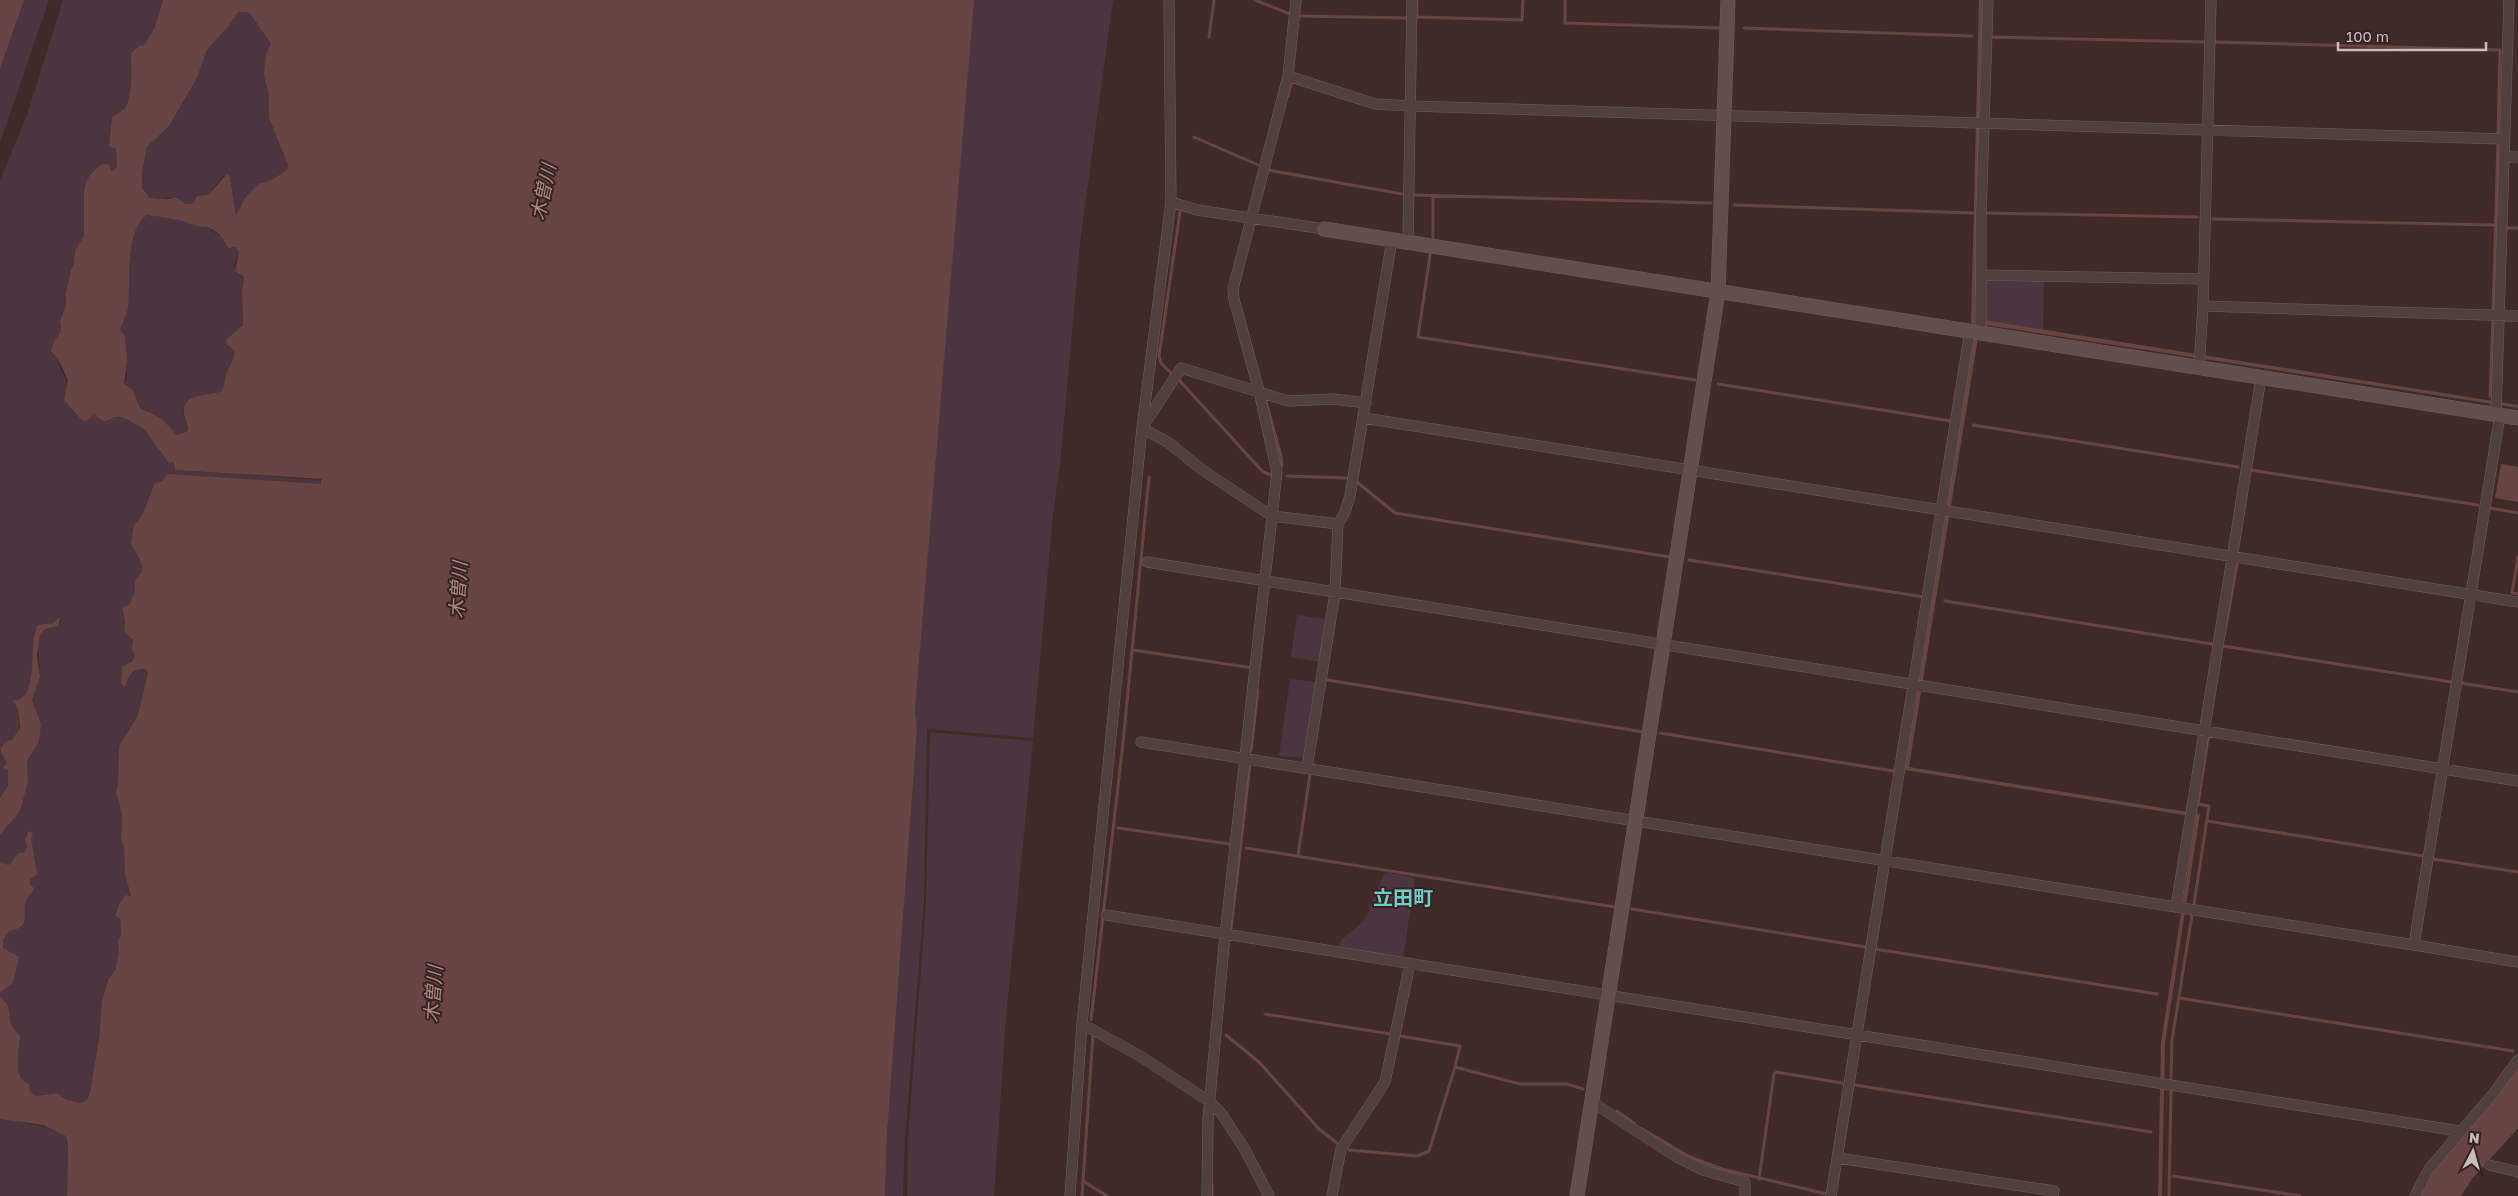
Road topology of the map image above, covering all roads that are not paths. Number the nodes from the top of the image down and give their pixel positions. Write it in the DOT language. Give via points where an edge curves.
graph roads {
  1 [pos="1169,0"];
  2 [pos="1296,0"];
  3 [pos="1412,0"];
  4 [pos="1728,0"];
  5 [pos="1988,0"];
  6 [pos="2211,0"];
  7 [pos="2509,0"];
  8 [pos="1291,77"];
  9 [pos="1410,106"];
  10 [pos="1723,115"];
  11 [pos="1981,124"];
  12 [pos="2206,130"];
  13 [pos="2504,138"];
  14 [pos="2504,157"];
  15 [pos="2518,157"];
  16 [pos="1171,202"];
  17 [pos="1251,218"];
  18 [pos="1324,228"];
  19 [pos="1392,239"];
  20 [pos="1408,242"];
  21 [pos="1981,275"];
  22 [pos="2202,279"];
  23 [pos="1718,292"];
  24 [pos="2203,306"];
  25 [pos="2499,315"];
  26 [pos="2518,316"];
  27 [pos="1975,332"];
  28 [pos="2200,360"];
  29 [pos="2261,378"];
  30 [pos="1259,391"];
  31 [pos="1366,403"];
  32 [pos="2497,408"];
  33 [pos="1364,418"];
  34 [pos="2518,418"];
  35 [pos="1142,428"];
  36 [pos="1691,470"];
  37 [pos="1946,511"];
  38 [pos="1272,516"];
  39 [pos="1338,524"];
  40 [pos="2232,556"];
  41 [pos="1147,562"];
  42 [pos="1266,582"];
  43 [pos="1335,593"];
  44 [pos="2470,595"];
  45 [pos="2518,602"];
  46 [pos="1665,644"];
  47 [pos="1917,686"];
  48 [pos="2204,731"];
  49 [pos="1141,742"];
  50 [pos="1245,758"];
  51 [pos="1308,768"];
  52 [pos="2442,769"];
  53 [pos="2518,782"];
  54 [pos="1636,821"];
  55 [pos="1885,861"];
  56 [pos="2180,908"];
  57 [pos="1106,915"];
  58 [pos="1225,935"];
  59 [pos="2414,945"];
  60 [pos="2518,962"];
  61 [pos="1410,964"];
  62 [pos="1608,997"];
  63 [pos="1082,1024"];
  64 [pos="1856,1034"];
  65 [pos="2518,1060"];
  66 [pos="1210,1102"];
  67 [pos="1592,1102"];
  68 [pos="2459,1131"];
  69 [pos="1838,1158"];
  70 [pos="2489,1165"];
  71 [pos="2518,1172"];
  72 [pos="1070,1196"];
  73 [pos="1207,1196"];
  74 [pos="1269,1196"];
  75 [pos="1332,1196"];
  76 [pos="1577,1196"];
  77 [pos="1745,1196"];
  78 [pos="1831,1196"];
  79 [pos="2053,1196"];
  80 [pos="2415,1196"];
  1 -- 16 [label="street"];
  2 -- 8 [label="street"];
  3 -- 9 [label="street"];
  4 -- 10 [label="street"];
  5 -- 11 [label="street"];
  6 -- 12 [label="street"];
  7 -- 13 [label="street"];
  8 -- 9 [label="street" via="1375,104"];
  8 -- 17 [label="street"];
  9 -- 10 [label="street"];
  9 -- 20 [label="street"];
  10 -- 11 [label="street"];
  10 -- 23 [label="street"];
  11 -- 12 [label="street"];
  11 -- 21 [label="street"];
  12 -- 13 [label="street"];
  12 -- 22 [label="street"];
  13 -- 14 [label="street"];
  14 -- 15 [label="street"];
  14 -- 25 [label="street"];
  16 -- 17 [label="street" via="1197,210"];
  16 -- 35 [label="street"];
  17 -- 18 [label="street"];
  17 -- 30 [label="street" via="1236,274 1234,299"];
  18 -- 19 [label="street"];
  19 -- 20 [label="street"];
  19 -- 31 [label="street"];
  20 -- 23 [label="street"];
  21 -- 22 [label="street"];
  21 -- 27 [label="street"];
  22 -- 24 [label="street"];
  23 -- 27 [label="street"];
  23 -- 36 [label="street"];
  24 -- 25 [label="street"];
  24 -- 28 [label="street"];
  25 -- 26 [label="street"];
  25 -- 32 [label="street"];
  27 -- 28 [label="street"];
  27 -- 37 [label="street"];
  28 -- 29 [label="street"];
  29 -- 32 [label="street"];
  29 -- 40 [label="street"];
  30 -- 31 [label="street" via="1288,401 1333,399"];
  30 -- 35 [label="street" via="1182,368"];
  30 -- 38 [label="street" via="1276,472"];
  31 -- 33 [label="street"];
  32 -- 34 [label="street"];
  32 -- 44 [label="street"];
  33 -- 36 [label="street"];
  33 -- 39 [label="street" via="1350,496"];
  35 -- 38 [label="street" via="1169,443 1201,469"];
  35 -- 63 [label="street"];
  36 -- 37 [label="street"];
  36 -- 46 [label="street"];
  37 -- 40 [label="street"];
  37 -- 47 [label="street"];
  38 -- 39 [label="street"];
  38 -- 42 [label="street"];
  39 -- 43 [label="street"];
  40 -- 44 [label="street"];
  40 -- 48 [label="street"];
  41 -- 42 [label="street"];
  42 -- 43 [label="street"];
  42 -- 50 [label="street"];
  43 -- 46 [label="street"];
  43 -- 51 [label="street"];
  44 -- 45 [label="street"];
  44 -- 52 [label="street"];
  46 -- 47 [label="street"];
  46 -- 54 [label="street"];
  47 -- 48 [label="street"];
  47 -- 55 [label="street"];
  48 -- 52 [label="street"];
  48 -- 56 [label="street" via="2190,815"];
  49 -- 50 [label="street"];
  50 -- 51 [label="street"];
  50 -- 58 [label="street"];
  51 -- 54 [label="street"];
  52 -- 53 [label="street"];
  52 -- 59 [label="street"];
  54 -- 55 [label="street"];
  54 -- 62 [label="street"];
  55 -- 56 [label="street"];
  55 -- 64 [label="street"];
  56 -- 59 [label="street"];
  57 -- 58 [label="street"];
  58 -- 61 [label="street"];
  58 -- 66 [label="street"];
  59 -- 60 [label="street"];
  61 -- 62 [label="street"];
  61 -- 75 [label="street" via="1385,1082 1341,1149"];
  62 -- 64 [label="street"];
  62 -- 67 [label="street"];
  63 -- 66 [label="street" via="1140,1056"];
  63 -- 72 [label="street"];
  64 -- 68 [label="street"];
  64 -- 69 [label="street"];
  65 -- 68 [label="street" via="2493,1094"];
  66 -- 73 [label="street"];
  66 -- 74 [label="street" via="1244,1148"];
  67 -- 76 [label="street"];
  67 -- 77 [label="street" via="1675,1156 1703,1170 1745,1182"];
  68 -- 80 [label="street" via="2429,1169"];
  69 -- 78 [label="street"];
  69 -- 79 [label="street" via="2054,1191"];
  70 -- 71 [label="street"];
}
